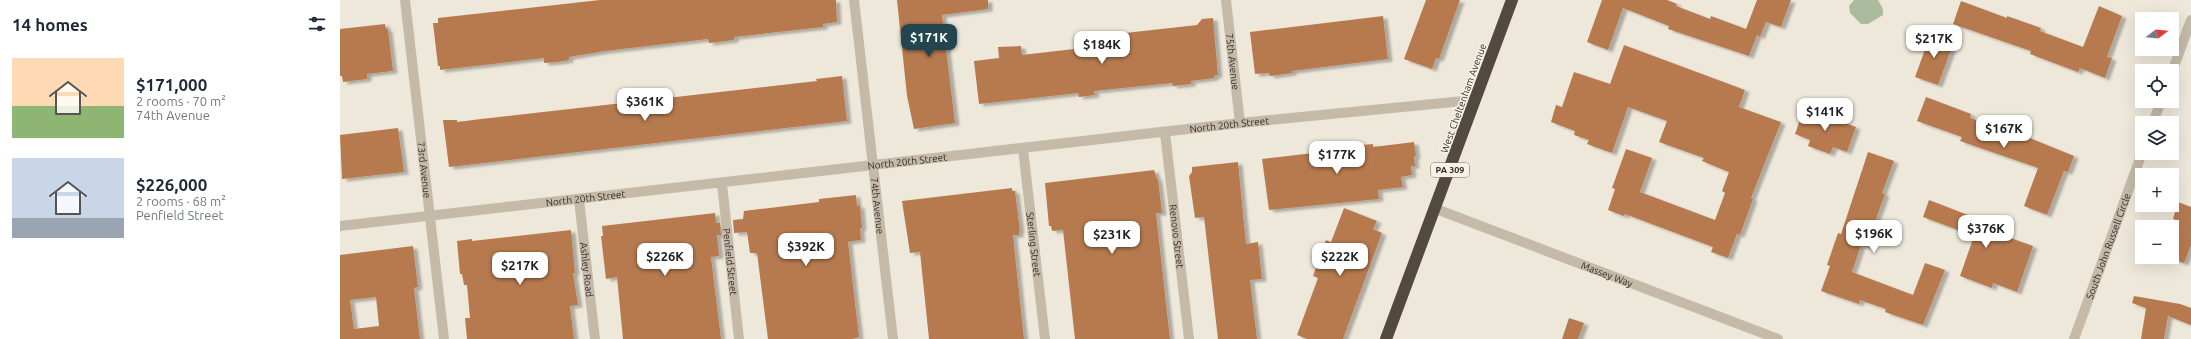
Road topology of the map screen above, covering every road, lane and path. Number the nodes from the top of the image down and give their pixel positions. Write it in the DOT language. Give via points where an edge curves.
graph roads {
  1 [pos="405,0"];
  2 [pos="854,0"];
  3 [pos="1226,0"];
  4 [pos="1512,0"];
  5 [pos="2191,20"];
  6 [pos="2175,64"];
  7 [pos="1474,100"];
  8 [pos="1240,124"];
  9 [pos="1165,133"];
  10 [pos="1023,149"];
  11 [pos="2139,160"];
  12 [pos="873,165"];
  13 [pos="722,184"];
  14 [pos="579,200"];
  15 [pos="1436,209"];
  16 [pos="430,216"];
  17 [pos="340,226"];
  18 [pos="444,339"];
  19 [pos="595,339"];
  20 [pos="739,339"];
  21 [pos="893,339"];
  22 [pos="1045,339"];
  23 [pos="1189,339"];
  24 [pos="1386,339"];
  25 [pos="1778,339"];
  26 [pos="2074,339"];
  1 -- 16 [label="street, 73rd Avenue"];
  2 -- 12 [label="street, 74th Avenue"];
  3 -- 8 [label="street, 75th Avenue"];
  4 -- 7 [label="highway, West Cheltenham Avenue / PA 309"];
  5 -- 6 [label="street"];
  7 -- 8 [label="street, North 20th Street"];
  7 -- 15 [label="highway, West Cheltenham Avenue / PA 309"];
  8 -- 9 [label="street, North 20th Street"];
  9 -- 10 [label="street, North 20th Street"];
  9 -- 23 [label="street, Renovo Street"];
  10 -- 12 [label="street, North 20th Street"];
  10 -- 22 [label="street, Sterling Street"];
  11 -- 26 [label="street, South John Russell Circle"];
  12 -- 13 [label="street, North 20th Street"];
  12 -- 21 [label="street, 74th Avenue"];
  13 -- 14 [label="street, North 20th Street"];
  13 -- 20 [label="street, Penfield Street"];
  14 -- 16 [label="street, North 20th Street"];
  14 -- 19 [label="street, Ashley Road"];
  15 -- 24 [label="highway, West Cheltenham Avenue / PA 309"];
  15 -- 25 [label="street, Massey Way"];
  16 -- 17 [label="street, North 20th Street"];
  16 -- 18 [label="street, 73rd Avenue"];
}
